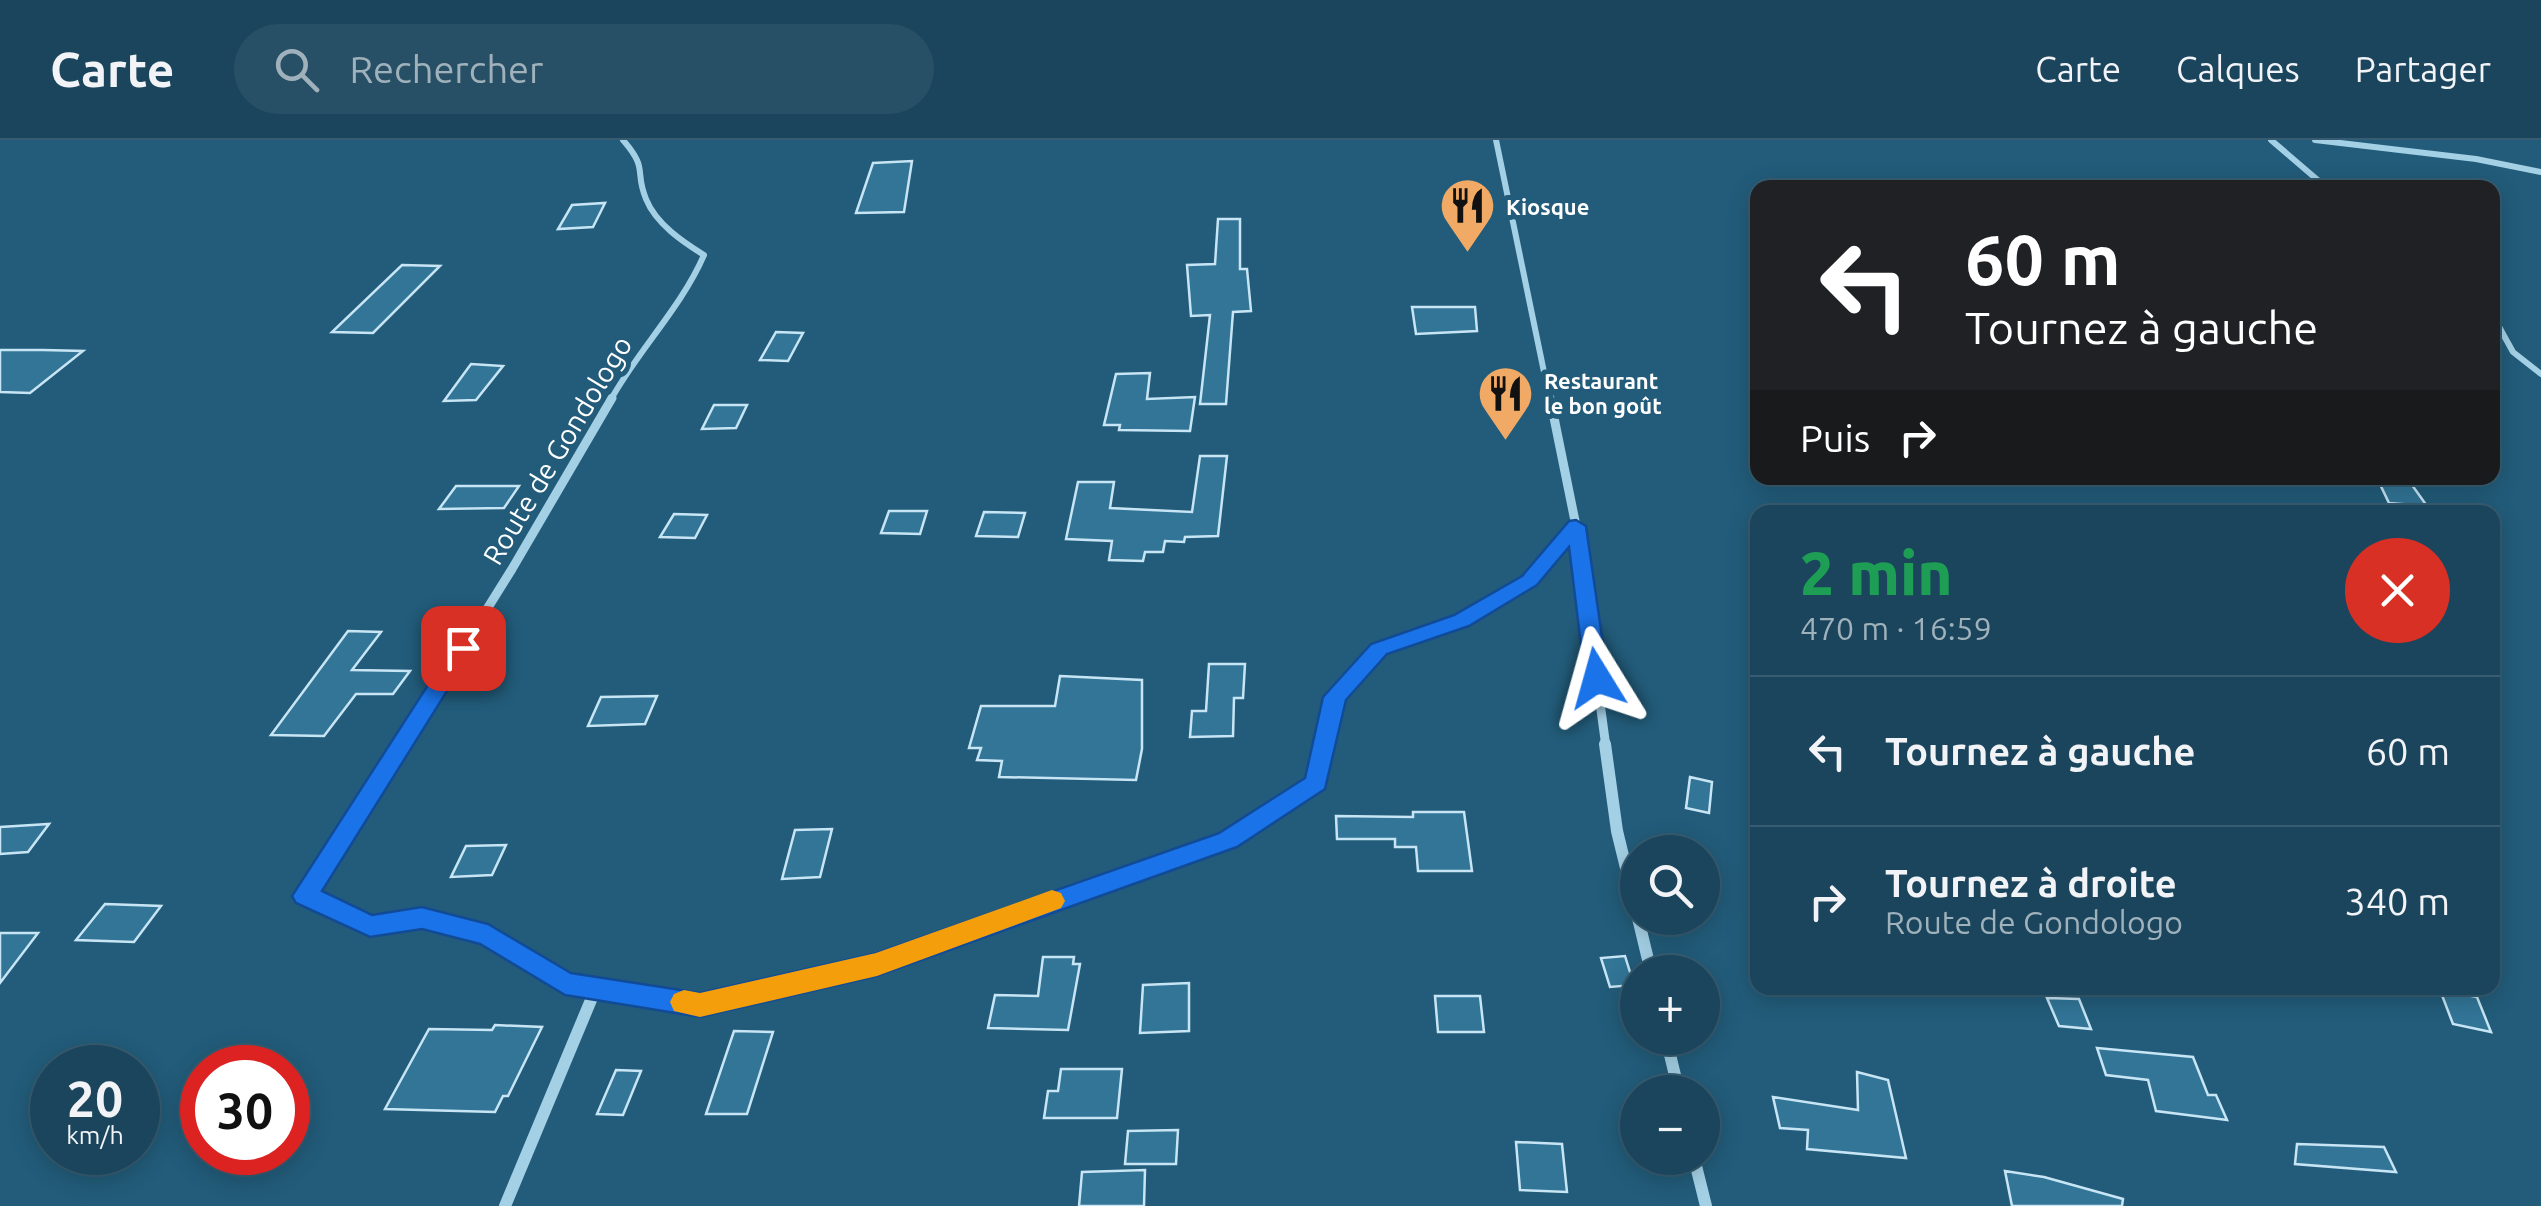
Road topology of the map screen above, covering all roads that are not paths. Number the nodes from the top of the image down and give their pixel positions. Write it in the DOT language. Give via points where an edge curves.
graph roads {
  1 [pos="623,140"];
  2 [pos="1496,140"];
  3 [pos="2271,140"];
  4 [pos="2314,140"];
  5 [pos="2541,172"];
  6 [pos="2318,180"];
  7 [pos="2500,328"];
  8 [pos="2541,374"];
  9 [pos="1576,526"];
  10 [pos="1620,843"];
  11 [pos="596,988"];
  12 [pos="1698,1175"];
  13 [pos="505,1206"];
  14 [pos="1706,1206"];
  1 -- 11 [label="street, Route de Gondologo" via="640,160 644,198 658,218 704,255 697,274 631,363 513,570 306,896 370,926 422,918 488,935 565,984"];
  2 -- 9 [label="street"];
  3 -- 6 [label="street"];
  4 -- 5 [label="street"];
  7 -- 8 [label="street" via="2513,352"];
  9 -- 10 [label="street"];
  9 -- 11 [label="street" via="1529,580 1462,620 1379,649 1334,697 1316,783 1228,840 877,965 700,1005"];
  11 -- 13 [label="street"];
  12 -- 14 [label="street"];
}
